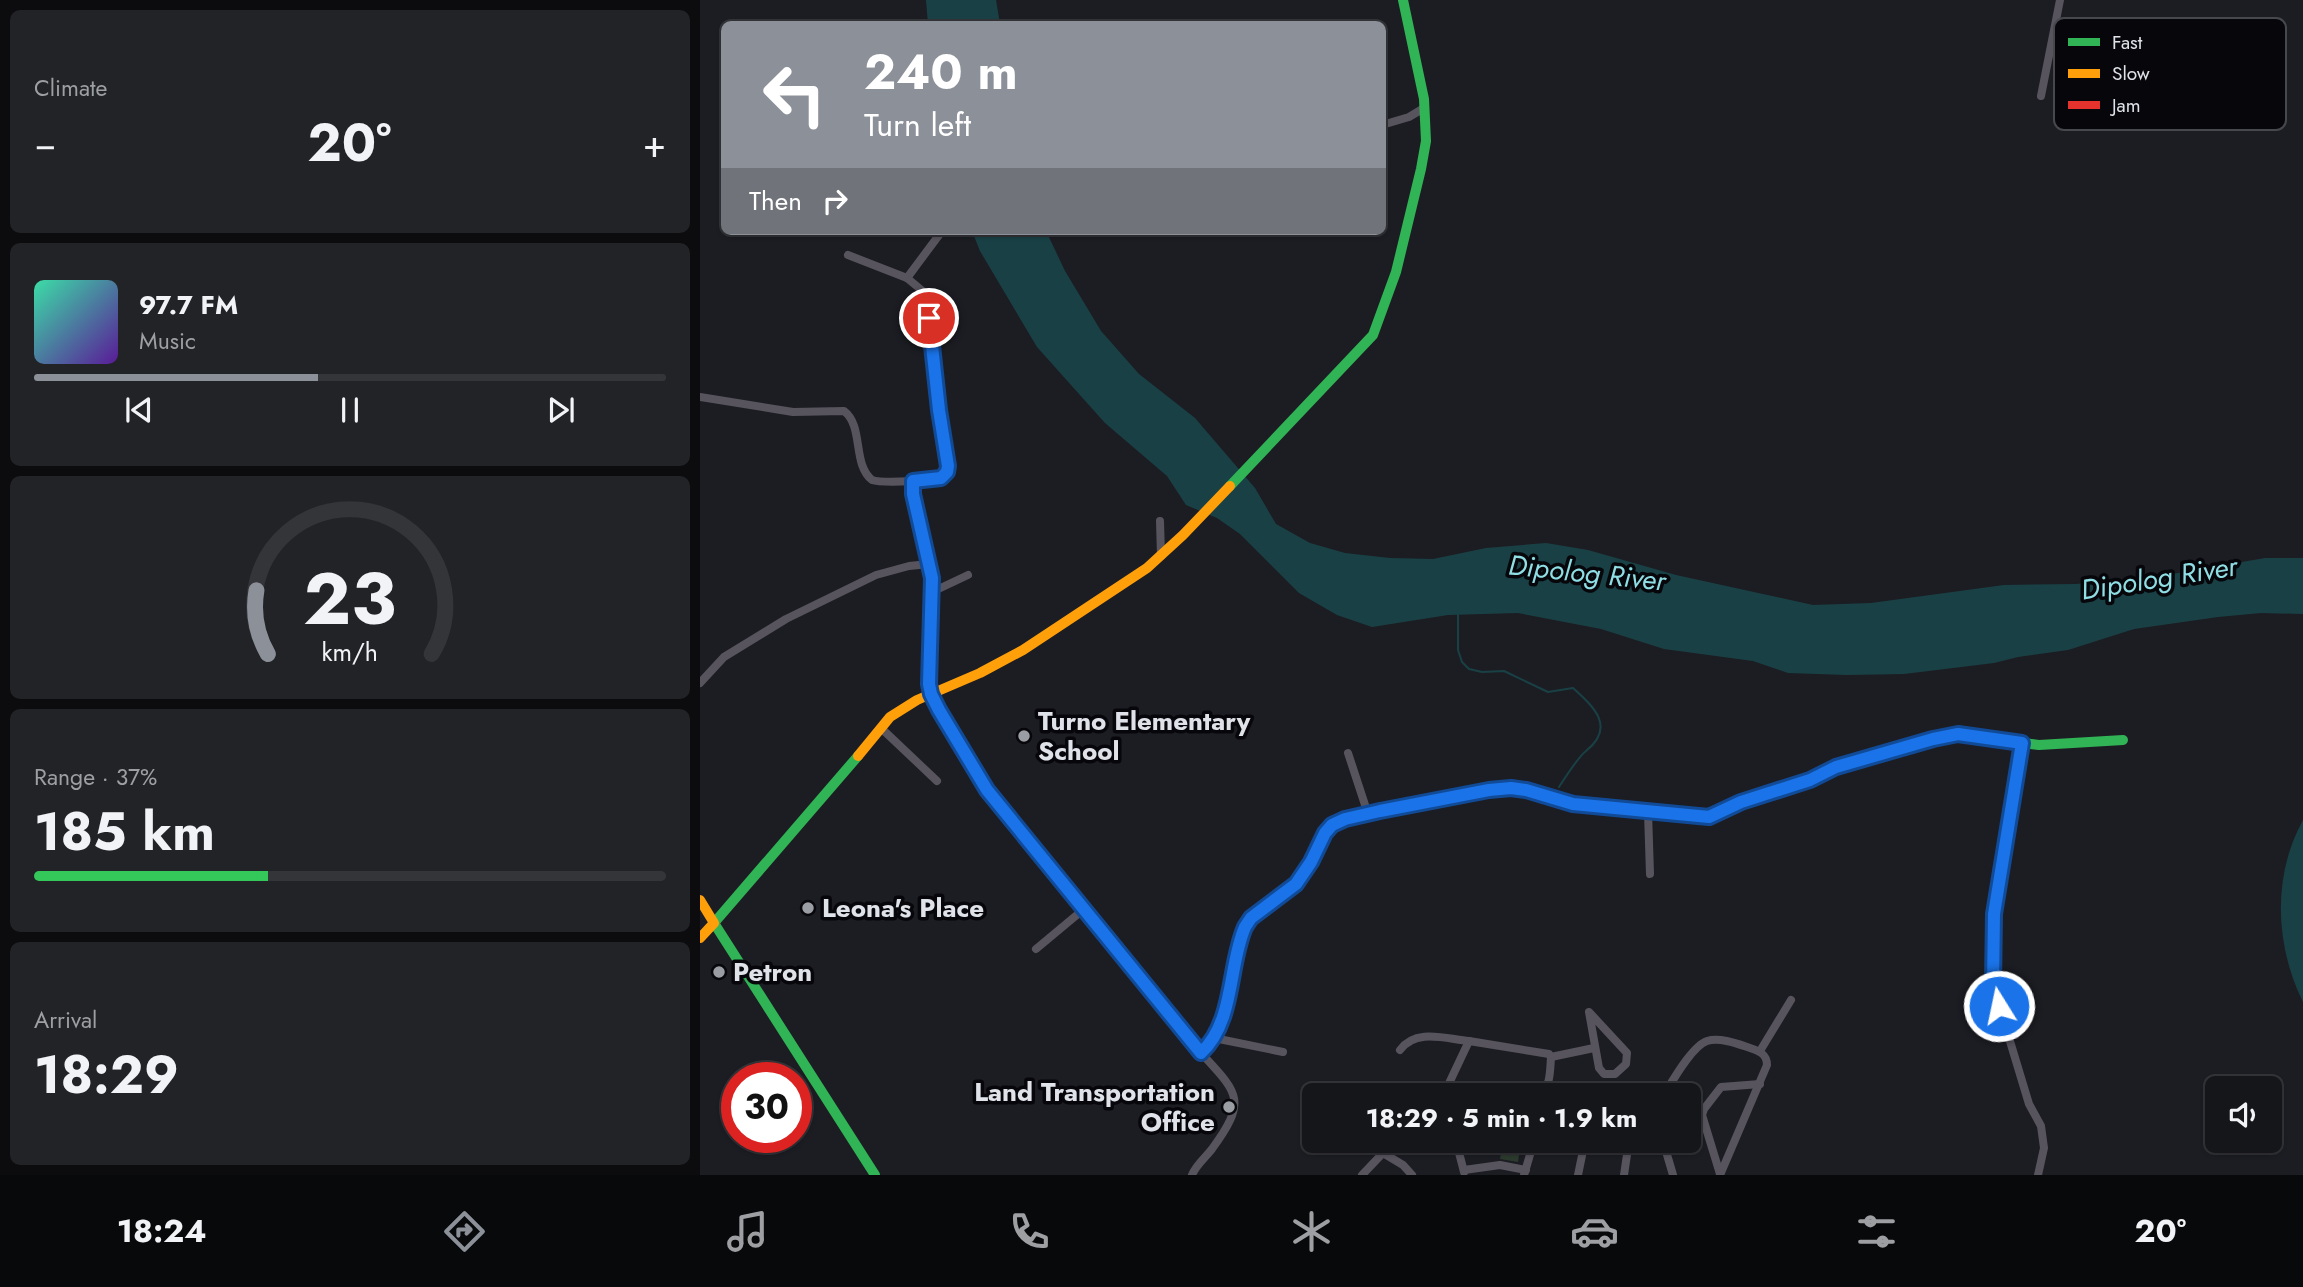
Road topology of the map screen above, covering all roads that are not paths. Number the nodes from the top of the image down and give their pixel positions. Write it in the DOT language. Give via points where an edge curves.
graph roads {
  1 [pos="1403,0"];
  2 [pos="2060,0"];
  3 [pos="2056,18"];
  4 [pos="2054,30"];
  5 [pos="2041,96"];
  6 [pos="1424,108"];
  7 [pos="1386,124"];
  8 [pos="939,235"];
  9 [pos="848,255"];
  10 [pos="907,278"];
  11 [pos="700,397"];
  12 [pos="913,481"];
  13 [pos="1160,521"];
  14 [pos="1161,556"];
  15 [pos="929,564"];
  16 [pos="968,575"];
  17 [pos="932,592"];
  18 [pos="700,682"];
  19 [pos="931,694"];
  20 [pos="881,728"];
  21 [pos="2123,740"];
  22 [pos="2022,743"];
  23 [pos="1348,753"];
  24 [pos="937,781"];
  25 [pos="1648,812"];
  26 [pos="1368,814"];
  27 [pos="1650,874"];
  28 [pos="700,900"];
  29 [pos="1084,909"];
  30 [pos="714,923"];
  31 [pos="700,938"];
  32 [pos="1036,949"];
  33 [pos="1791,1000"];
  34 [pos="1214,1038"];
  35 [pos="1469,1041"];
  36 [pos="1594,1048"];
  37 [pos="1401,1050"];
  38 [pos="1760,1051"];
  39 [pos="1283,1052"];
  40 [pos="1201,1053"];
  41 [pos="1551,1057"];
  42 [pos="1448,1083"];
  43 [pos="1548,1083"];
  44 [pos="1671,1083"];
  45 [pos="1760,1083"];
  46 [pos="1383,1153"];
  47 [pos="1459,1153"];
  48 [pos="1531,1153"];
  49 [pos="1583,1153"];
  50 [pos="1627,1153"];
  51 [pos="1666,1153"];
  52 [pos="1464,1172"];
  53 [pos="1525,1172"];
  54 [pos="875,1175"];
  55 [pos="1192,1175"];
  56 [pos="1362,1175"];
  57 [pos="1412,1175"];
  58 [pos="1578,1175"];
  59 [pos="1624,1175"];
  60 [pos="1672,1175"];
  61 [pos="1720,1175"];
  62 [pos="2038,1175"];
  1 -- 6 [label="main road"];
  2 -- 3 [label="street"];
  4 -- 5 [label="street"];
  6 -- 7 [label="street"];
  6 -- 14 [label="main road" via="1421,169 1386,306 1373,335"];
  8 -- 10 [label="street"];
  9 -- 10 [label="street"];
  10 -- 12 [label="street" via="925,293 948,466 941,478"];
  11 -- 12 [label="street" via="793,412 844,411 851,418 868,478"];
  12 -- 15 [label="street"];
  13 -- 14 [label="street"];
  14 -- 19 [label="main road" via="1023,650"];
  15 -- 17 [label="street"];
  15 -- 18 [label="street" via="876,575 786,619 724,657"];
  16 -- 17 [label="street"];
  17 -- 19 [label="street"];
  19 -- 20 [label="main road" via="902,708"];
  19 -- 29 [label="street" via="981,781"];
  20 -- 24 [label="street"];
  20 -- 30 [label="main road"];
  21 -- 22 [label="main road"];
  22 -- 25 [label="main road" via="1958,734 1836,767 1716,815 1698,818"];
  22 -- 62 [label="street" via="1994,914 1993,985 2029,1104 2041,1126 2044,1148"];
  23 -- 26 [label="street"];
  25 -- 26 [label="main road" via="1573,804 1511,788"];
  25 -- 27 [label="street"];
  26 -- 34 [label="main road" via="1332,825 1296,884 1251,918"];
  28 -- 30 [label="main road"];
  29 -- 32 [label="street"];
  29 -- 40 [label="street"];
  30 -- 31 [label="main road"];
  30 -- 54 [label="main road"];
  33 -- 38 [label="street"];
  34 -- 39 [label="street"];
  34 -- 40 [label="main road"];
  35 -- 37 [label="street" via="1421,1036"];
  35 -- 41 [label="street" via="1544,1052"];
  35 -- 42 [label="street"];
  36 -- 36 [label="street" via="1588,1015 1589,1012 1627,1053 1626,1064 1615,1074 1604,1074"];
  36 -- 41 [label="street"];
  38 -- 44 [label="street" via="1717,1040 1703,1043"];
  38 -- 45 [label="street" via="1768,1060"];
  40 -- 55 [label="street" via="1229,1083 1236,1102 1221,1135"];
  41 -- 43 [label="street"];
  45 -- 61 [label="street"];
  45 -- 61 [label="street" via="1721,1087 1704,1109 1703,1121"];
  46 -- 56 [label="street"];
  46 -- 57 [label="street"];
  47 -- 52 [label="street"];
  48 -- 53 [label="street"];
  49 -- 58 [label="street"];
  50 -- 59 [label="street"];
  51 -- 60 [label="street"];
  52 -- 53 [label="street" via="1500,1165"];
}
